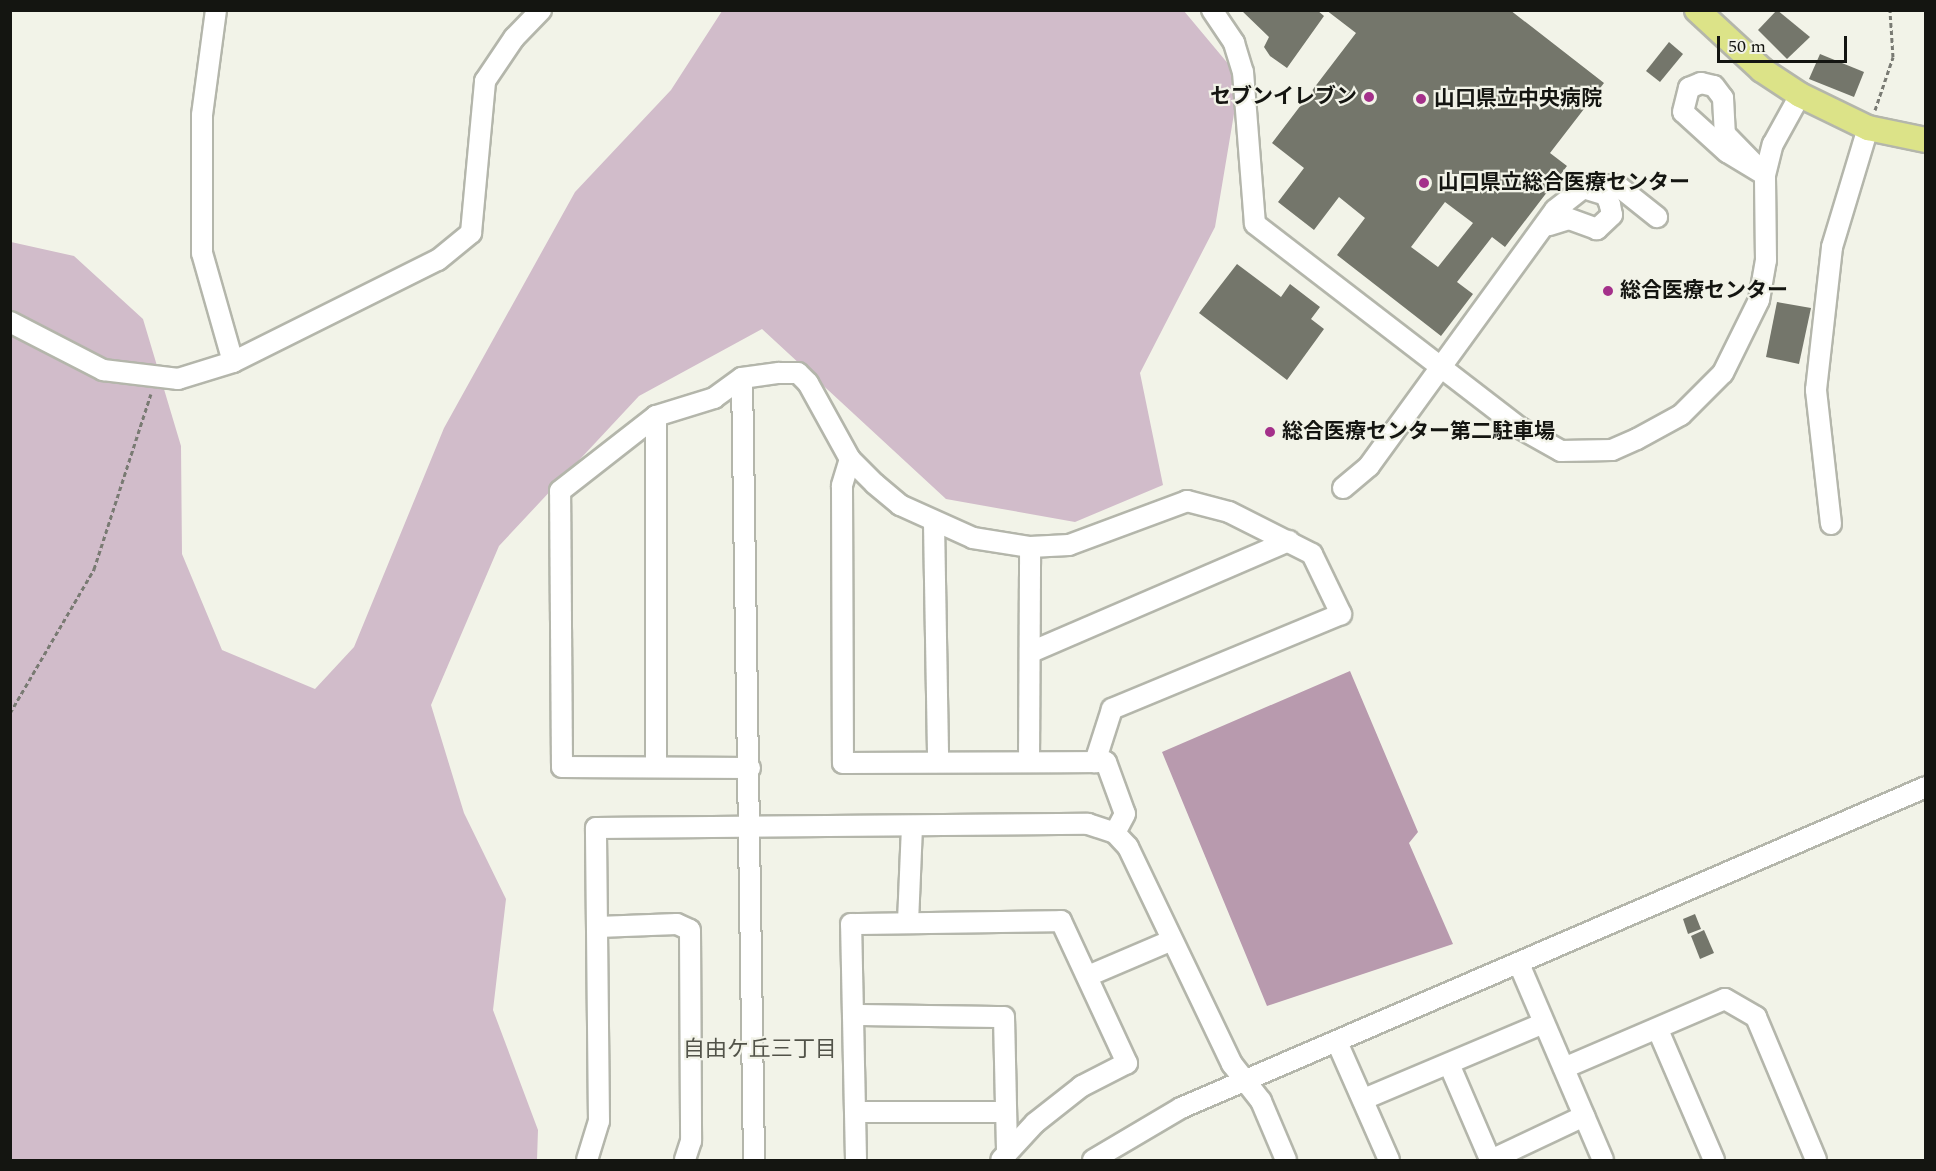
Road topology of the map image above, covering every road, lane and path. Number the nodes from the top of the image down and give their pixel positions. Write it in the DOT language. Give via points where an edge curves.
graph roads {
  1 [pos="216,10"];
  2 [pos="541,10"];
  3 [pos="1212,10"];
  4 [pos="1698,10"];
  5 [pos="1890,10"];
  6 [pos="1800,95"];
  7 [pos="1869,128"];
  8 [pos="1926,140"];
  9 [pos="1765,174"];
  10 [pos="1583,188"];
  11 [pos="1657,217"];
  12 [pos="1549,225"];
  13 [pos="10,322"];
  14 [pos="233,362"];
  15 [pos="1443,369"];
  16 [pos="742,378"];
  17 [pos="156,381"];
  18 [pos="656,416"];
  19 [pos="850,459"];
  20 [pos="1343,488"];
  21 [pos="934,523"];
  22 [pos="1831,524"];
  23 [pos="1289,541"];
  24 [pos="1030,547"];
  25 [pos="1031,652"];
  26 [pos="10,713"];
  27 [pos="938,762"];
  28 [pos="1029,762"];
  29 [pos="1095,762"];
  30 [pos="656,766"];
  31 [pos="750,768"];
  32 [pos="1926,787"];
  33 [pos="912,826"];
  34 [pos="752,828"];
  35 [pos="1115,833"];
  36 [pos="908,922"];
  37 [pos="598,927"];
  38 [pos="1170,941"];
  39 [pos="1519,964"];
  40 [pos="1088,976"];
  41 [pos="853,1015"];
  42 [pos="1544,1023"];
  43 [pos="1658,1030"];
  44 [pos="1337,1042"];
  45 [pos="1449,1064"];
  46 [pos="1564,1068"];
  47 [pos="1248,1080"];
  48 [pos="1364,1099"];
  49 [pos="856,1112"];
  50 [pos="1006,1112"];
  51 [pos="1584,1116"];
  52 [pos="1004,1156"];
  53 [pos="1491,1160"];
  54 [pos="587,1161"];
  55 [pos="686,1161"];
  56 [pos="754,1161"];
  57 [pos="856,1161"];
  58 [pos="1093,1161"];
  59 [pos="1286,1161"];
  60 [pos="1389,1161"];
  61 [pos="1603,1161"];
  62 [pos="1714,1161"];
  63 [pos="1816,1161"];
  1 -- 14 [label="street" via="202,115 202,253"];
  2 -- 14 [label="street" via="514,38 485,81 476,205 471,232 460,246"];
  3 -- 15 [label="street" via="1234,44 1243,72 1255,224"];
  4 -- 6 [label="main road" via="1762,70"];
  5 -- 7 [label="path" via="1893,57"];
  6 -- 7 [label="main road"];
  6 -- 9 [label="street" via="1773,144"];
  7 -- 8 [label="main road"];
  7 -- 22 [label="street" via="1832,246 1816,390"];
  9 -- 9 [label="street" via="1727,152 1683,112 1689,88 1701,83 1714,86 1725,109 1725,134"];
  9 -- 15 [label="street" via="1767,260 1752,321 1723,373 1681,415 1612,450 1561,451 1520,428"];
  10 -- 11 [label="street" via="1596,181 1618,186"];
  10 -- 12 [label="street" via="1555,210"];
  10 -- 12 [label="street" via="1606,195 1612,215 1606,223 1597,229 1569,219"];
  12 -- 15 [label="street"];
  13 -- 17 [label="street" via="34,331 70,358"];
  14 -- 17 [label="street"];
  15 -- 20 [label="street" via="1370,466"];
  16 -- 18 [label="street" via="714,398"];
  16 -- 19 [label="street" via="798,373"];
  16 -- 31 [label="street"];
  17 -- 26 [label="path" via="94,569"];
  18 -- 30 [label="street"];
  18 -- 30 [label="street" via="560,491 562,767"];
  19 -- 21 [label="street" via="900,505"];
  19 -- 27 [label="street" via="842,486 843,763"];
  21 -- 24 [label="street" via="973,538"];
  21 -- 27 [label="street"];
  23 -- 24 [label="street" via="1229,512 1186,501 1096,539"];
  23 -- 25 [label="street"];
  23 -- 29 [label="street" via="1312,554 1341,614 1112,709"];
  24 -- 25 [label="street"];
  25 -- 28 [label="street"];
  27 -- 28 [label="street"];
  28 -- 29 [label="street"];
  29 -- 35 [label="street" via="1106,762 1125,814"];
  30 -- 31 [label="street"];
  31 -- 34 [label="street"];
  32 -- 39 [label="street"];
  33 -- 34 [label="street"];
  33 -- 35 [label="street" via="1088,824"];
  33 -- 36 [label="street"];
  34 -- 37 [label="street" via="596,828"];
  34 -- 56 [label="street"];
  35 -- 38 [label="street" via="1128,847"];
  36 -- 40 [label="street" via="1061,921"];
  36 -- 41 [label="street" via="851,924"];
  37 -- 54 [label="street" via="599,1122"];
  37 -- 55 [label="street" via="677,924 690,930 691,1141"];
  38 -- 40 [label="street"];
  38 -- 47 [label="street" via="1232,1064"];
  39 -- 42 [label="street"];
  39 -- 44 [label="street"];
  40 -- 52 [label="street" via="1127,1063 1082,1086"];
  41 -- 49 [label="street"];
  41 -- 50 [label="street" via="1004,1017"];
  42 -- 45 [label="street"];
  42 -- 46 [label="street"];
  43 -- 46 [label="street"];
  43 -- 62 [label="street"];
  43 -- 63 [label="street" via="1725,999 1756,1017"];
  44 -- 47 [label="street"];
  44 -- 48 [label="street"];
  45 -- 48 [label="street"];
  45 -- 53 [label="street"];
  46 -- 51 [label="street"];
  47 -- 58 [label="street" via="1123,1138"];
  47 -- 59 [label="street"];
  48 -- 60 [label="street"];
  49 -- 50 [label="street"];
  49 -- 57 [label="street"];
  50 -- 52 [label="street"];
  51 -- 53 [label="street"];
  51 -- 61 [label="street"];
}
